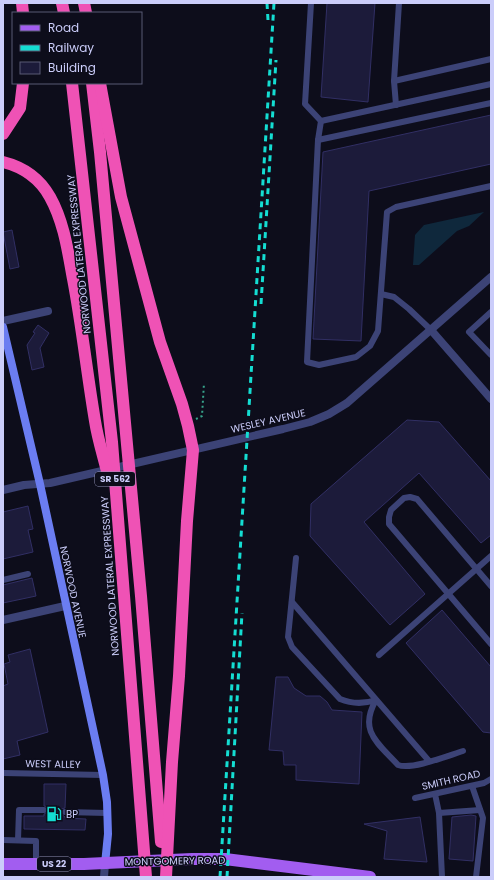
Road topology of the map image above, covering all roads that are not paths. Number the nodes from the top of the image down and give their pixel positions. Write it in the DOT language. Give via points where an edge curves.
graph roads {
  1 [pos="311,3"];
  2 [pos="399,3"];
  3 [pos="491,59"];
  4 [pos="394,81"];
  5 [pos="23,84"];
  6 [pos="72,84"];
  7 [pos="92,84"];
  8 [pos="100,84"];
  9 [pos="491,84"];
  10 [pos="491,103"];
  11 [pos="396,105"];
  12 [pos="321,121"];
  13 [pos="3,134"];
  14 [pos="318,140"];
  15 [pos="3,162"];
  16 [pos="491,186"];
  17 [pos="491,277"];
  18 [pos="381,294"];
  19 [pos="48,311"];
  20 [pos="491,312"];
  21 [pos="3,321"];
  22 [pos="3,327"];
  23 [pos="431,330"];
  24 [pos="491,355"];
  25 [pos="491,399"];
  26 [pos="193,450"];
  27 [pos="40,484"];
  28 [pos="3,490"];
  29 [pos="118,515"];
  30 [pos="491,556"];
  31 [pos="296,558"];
  32 [pos="476,569"];
  33 [pos="28,574"];
  34 [pos="3,580"];
  35 [pos="491,586"];
  36 [pos="448,594"];
  37 [pos="292,602"];
  38 [pos="65,606"];
  39 [pos="3,620"];
  40 [pos="491,644"];
  41 [pos="379,654"];
  42 [pos="376,700"];
  43 [pos="463,751"];
  44 [pos="429,761"];
  45 [pos="3,773"];
  46 [pos="103,775"];
  47 [pos="491,779"];
  48 [pos="472,786"];
  49 [pos="435,794"];
  50 [pos="415,798"];
  51 [pos="44,810"];
  52 [pos="480,810"];
  53 [pos="65,812"];
  54 [pos="107,813"];
  55 [pos="439,813"];
  56 [pos="3,840"];
  57 [pos="18,840"];
  58 [pos="3,864"];
  59 [pos="36,864"];
  60 [pos="105,864"];
  61 [pos="104,877"];
  62 [pos="146,877"];
  63 [pos="165,877"];
  64 [pos="370,877"];
  65 [pos="442,877"];
  66 [pos="476,877"];
  1 -- 12 [label="lane" via="305,104"];
  2 -- 4 [label="lane"];
  3 -- 4 [label="lane"];
  4 -- 11 [label="lane"];
  5 -- 13 [label="highway" via="20,108"];
  6 -- 29 [label="highway, NORWOOD LATERAL EXPRESSWAY / SR 562"];
  7 -- 63 [label="highway, SR 562" via="141,588"];
  8 -- 26 [label="highway" via="121,197 160,342 182,404"];
  9 -- 11 [label="lane"];
  10 -- 14 [label="lane"];
  11 -- 12 [label="lane"];
  12 -- 14 [label="lane"];
  14 -- 18 [label="lane" via="307,362 319,365 356,357 370,346 378,331"];
  15 -- 29 [label="highway" via="28,172 40,182 58,214 65,236 80,314 95,422"];
  16 -- 18 [label="lane" via="396,207 387,212"];
  17 -- 23 [label="street, WESLEY AVENUE"];
  18 -- 23 [label="lane" via="394,297"];
  19 -- 21 [label="street"];
  20 -- 24 [label="lane" via="469,332"];
  22 -- 27 [label="street, NORWOOD AVENUE"];
  23 -- 25 [label="street"];
  23 -- 26 [label="street, WESLEY AVENUE" via="347,403 329,414 310,422"];
  26 -- 27 [label="street, WESLEY AVENUE"];
  26 -- 63 [label="highway"];
  27 -- 28 [label="street, WESLEY AVENUE"];
  27 -- 38 [label="street, NORWOOD AVENUE"];
  29 -- 62 [label="highway, NORWOOD LATERAL EXPRESSWAY / SR 562"];
  30 -- 32 [label="lane"];
  31 -- 37 [label="lane"];
  32 -- 35 [label="lane"];
  32 -- 36 [label="lane"];
  32 -- 36 [label="lane" via="417,499 404,498 391,510 389,524"];
  33 -- 34 [label="lane"];
  36 -- 40 [label="lane"];
  36 -- 41 [label="lane"];
  37 -- 42 [label="lane"];
  37 -- 42 [label="lane" via="288,637 292,647 340,699 350,703"];
  38 -- 39 [label="street"];
  38 -- 46 [label="street, NORWOOD AVENUE"];
  42 -- 44 [label="lane"];
  42 -- 44 [label="lane" via="369,719 369,729 373,738 398,765 408,767"];
  43 -- 44 [label="lane"];
  45 -- 46 [label="lane, WEST ALLEY"];
  46 -- 54 [label="street, NORWOOD AVENUE"];
  47 -- 48 [label="lane, SMITH ROAD"];
  48 -- 49 [label="lane, SMITH ROAD"];
  48 -- 52 [label="lane"];
  49 -- 50 [label="lane, SMITH ROAD"];
  49 -- 55 [label="lane"];
  51 -- 57 [label="lane" via="20,810"];
  52 -- 55 [label="lane"];
  52 -- 66 [label="lane" via="483,818"];
  53 -- 54 [label="lane"];
  54 -- 60 [label="street, NORWOOD AVENUE"];
  55 -- 65 [label="lane"];
  56 -- 57 [label="lane"];
  57 -- 59 [label="lane" via="36,840"];
  58 -- 59 [label="main road, MONTGOMERY ROAD / US 22"];
  59 -- 60 [label="main road, MONTGOMERY ROAD / US 22"];
  60 -- 61 [label="street"];
  60 -- 64 [label="main road, MONTGOMERY ROAD / US 22" via="226,859"];
}
